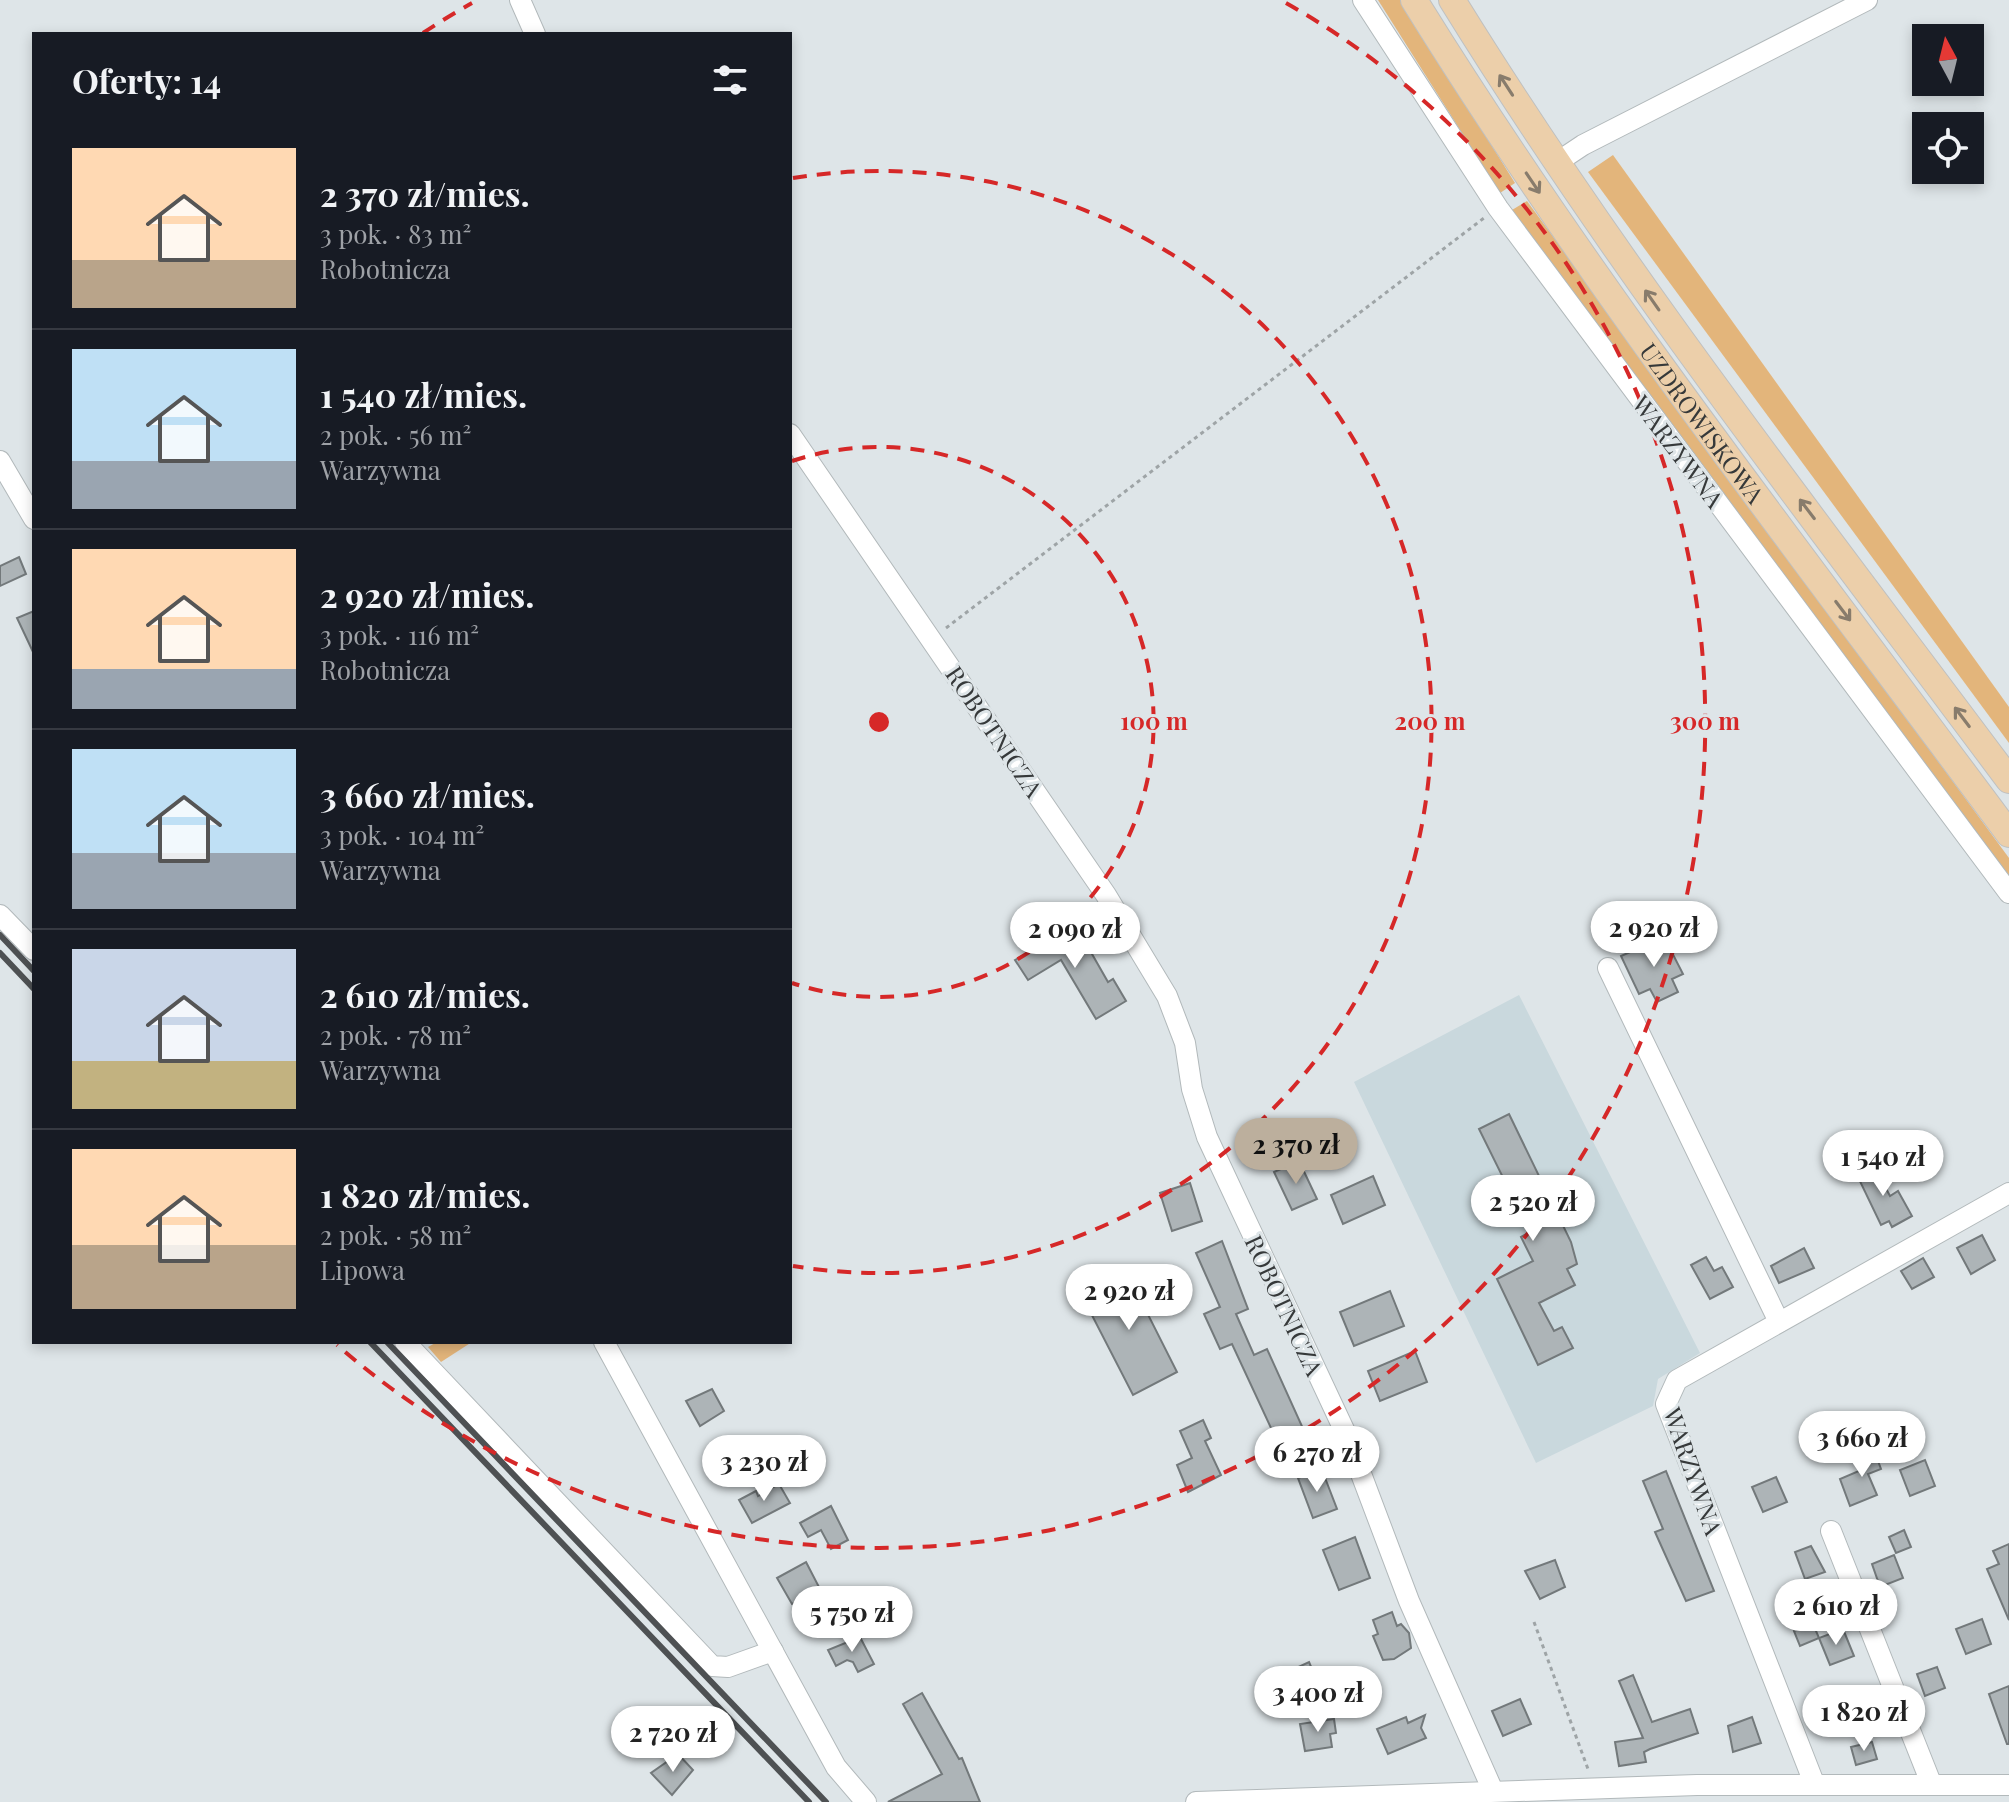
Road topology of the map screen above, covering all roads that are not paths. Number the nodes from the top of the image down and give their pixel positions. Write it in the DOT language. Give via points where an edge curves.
graph roads {
  1 [pos="520,0"];
  2 [pos="1363,0"];
  3 [pos="1414,0"];
  4 [pos="1452,0"];
  5 [pos="1867,0"];
  6 [pos="534,32"];
  7 [pos="1556,163"];
  8 [pos="792,437"];
  9 [pos="0,461"];
  10 [pos="32,516"];
  11 [pos="2009,780"];
  12 [pos="2009,834"];
  13 [pos="2009,893"];
  14 [pos="0,915"];
  15 [pos="32,948"];
  16 [pos="1608,968"];
  17 [pos="2009,1193"];
  18 [pos="1779,1322"];
  19 [pos="407,1344"];
  20 [pos="605,1344"];
  21 [pos="1831,1531"];
  22 [pos="773,1651"];
  23 [pos="1814,1783"];
  24 [pos="1931,1783"];
  25 [pos="2009,1785"];
  26 [pos="1493,1791"];
  27 [pos="866,1802"];
  28 [pos="1196,1802"];
  1 -- 6 [label="street"];
  2 -- 13 [label="street, WARZYWNA" via="1498,208"];
  3 -- 12 [label="main road, UZDROWISKOWA, one-way" via="1531,182 1646,346"];
  7 -- 4 [label="main road, UZDROWISKOWA, one-way"];
  5 -- 7 [label="street"];
  11 -- 7 [label="main road, UZDROWISKOWA, one-way"];
  8 -- 26 [label="street, ROBOTNICZA" via="1106,895 1167,996 1185,1043 1207,1137 1346,1434 1409,1601"];
  9 -- 10 [label="street"];
  14 -- 15 [label="street"];
  16 -- 18 [label="street"];
  17 -- 18 [label="street, WARZYWNA"];
  18 -- 23 [label="street, WARZYWNA" via="1677,1380 1666,1404"];
  19 -- 22 [label="street" via="712,1666 728,1667"];
  20 -- 22 [label="street"];
  21 -- 24 [label="street"];
  22 -- 27 [label="street" via="836,1767"];
  23 -- 24 [label="street"];
  23 -- 26 [label="street"];
  24 -- 25 [label="street"];
  26 -- 28 [label="street"];
}
